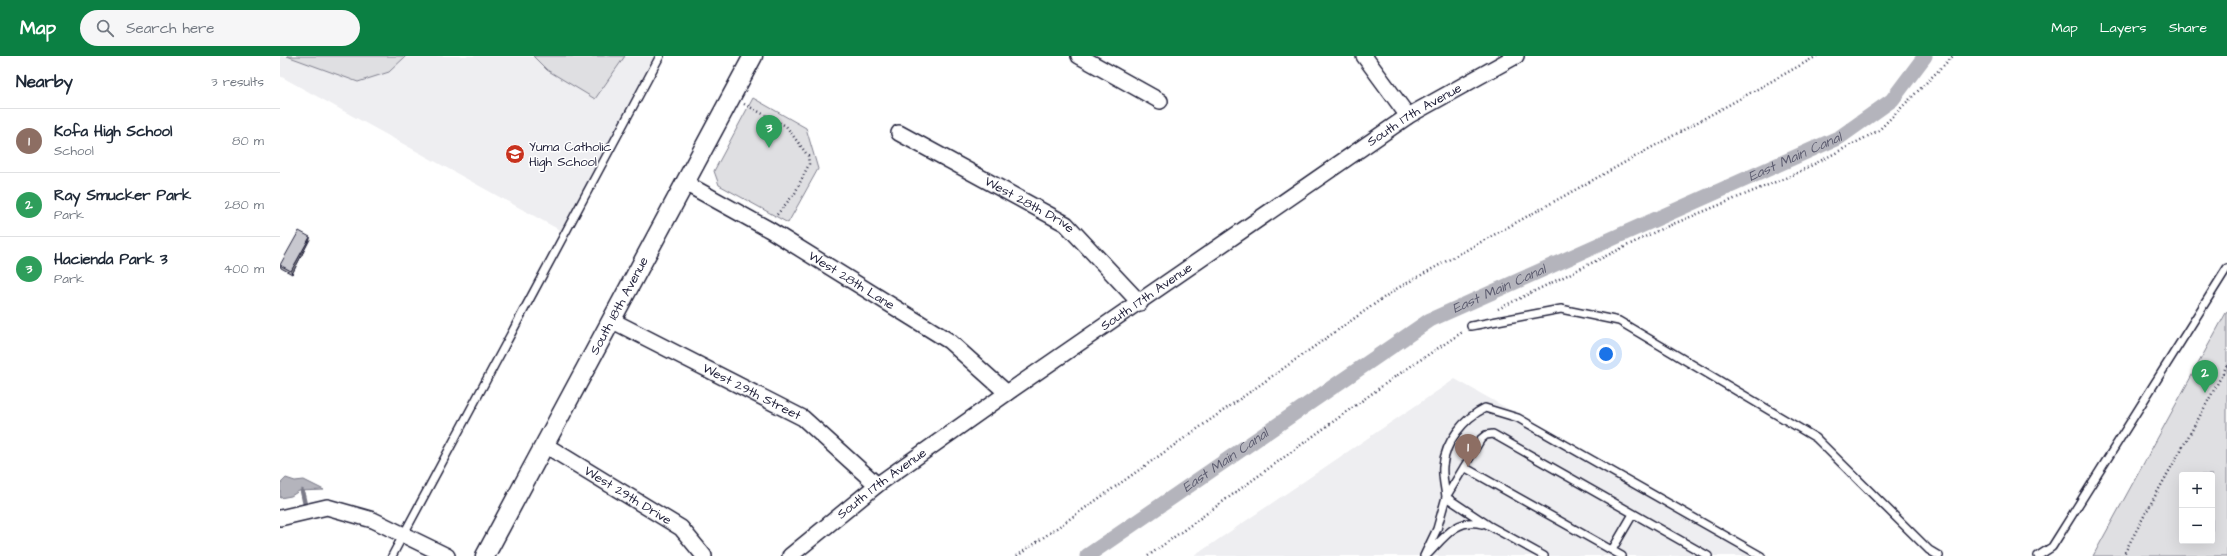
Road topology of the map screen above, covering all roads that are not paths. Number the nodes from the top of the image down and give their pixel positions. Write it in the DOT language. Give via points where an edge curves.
graph roads {
  1 [pos="660,56"];
  2 [pos="753,56"];
  3 [pos="1079,56"];
  4 [pos="1364,56"];
  5 [pos="1516,56"];
  6 [pos="1099,61"];
  7 [pos="1160,101"];
  8 [pos="1408,116"];
  9 [pos="899,133"];
  10 [pos="685,183"];
  11 [pos="2227,268"];
  12 [pos="1140,303"];
  13 [pos="612,320"];
  14 [pos="1471,326"];
  15 [pos="1007,393"];
  16 [pos="545,444"];
  17 [pos="1464,467"];
  18 [pos="877,485"];
  19 [pos="1446,498"];
  20 [pos="1633,514"];
  21 [pos="280,518"];
  22 [pos="1488,525"];
  23 [pos="404,535"];
  24 [pos="1612,550"];
  25 [pos="392,556"];
  26 [pos="447,556"];
  27 [pos="485,556"];
  28 [pos="704,556"];
  29 [pos="790,556"];
  30 [pos="1425,556"];
  31 [pos="1544,556"];
  32 [pos="1622,556"];
  33 [pos="1708,556"];
  34 [pos="1761,556"];
  35 [pos="1939,556"];
  36 [pos="2038,556"];
  1 -- 23 [label="lane"];
  2 -- 10 [label="street, South 18th Avenue"];
  3 -- 6 [label="street"];
  4 -- 8 [label="street"];
  5 -- 8 [label="street, South 17th Avenue"];
  6 -- 7 [label="street"];
  8 -- 12 [label="street, South 17th Avenue"];
  9 -- 12 [label="street, West 28th Drive" via="1066,224"];
  10 -- 13 [label="street, South 18th Avenue"];
  10 -- 15 [label="street, West 28th Lane" via="770,230 949,341"];
  11 -- 36 [label="lane" via="2052,547"];
  12 -- 15 [label="street, South 17th Avenue"];
  13 -- 16 [label="street, South 18th Avenue"];
  13 -- 18 [label="street, West 29th Street" via="803,418"];
  14 -- 35 [label="lane" via="1561,309 1619,321 1816,438"];
  15 -- 18 [label="street, South 17th Avenue"];
  16 -- 27 [label="street, South 18th Avenue"];
  16 -- 28 [label="street, West 29th Drive" via="681,528"];
  17 -- 19 [label="lane"];
  17 -- 20 [label="lane" via="1481,439 1493,434"];
  17 -- 24 [label="lane"];
  18 -- 29 [label="street, South 17th Avenue"];
  19 -- 22 [label="lane"];
  19 -- 30 [label="lane" via="1437,529"];
  19 -- 34 [label="lane" via="1443,472 1447,450 1460,427 1473,414 1485,408 1518,418"];
  20 -- 24 [label="lane"];
  20 -- 33 [label="lane"];
  21 -- 23 [label="street" via="327,507 373,520"];
  22 -- 30 [label="lane" via="1474,521 1464,522 1452,528"];
  22 -- 31 [label="lane"];
  23 -- 25 [label="lane"];
  23 -- 26 [label="street"];
  24 -- 32 [label="lane"];
}
